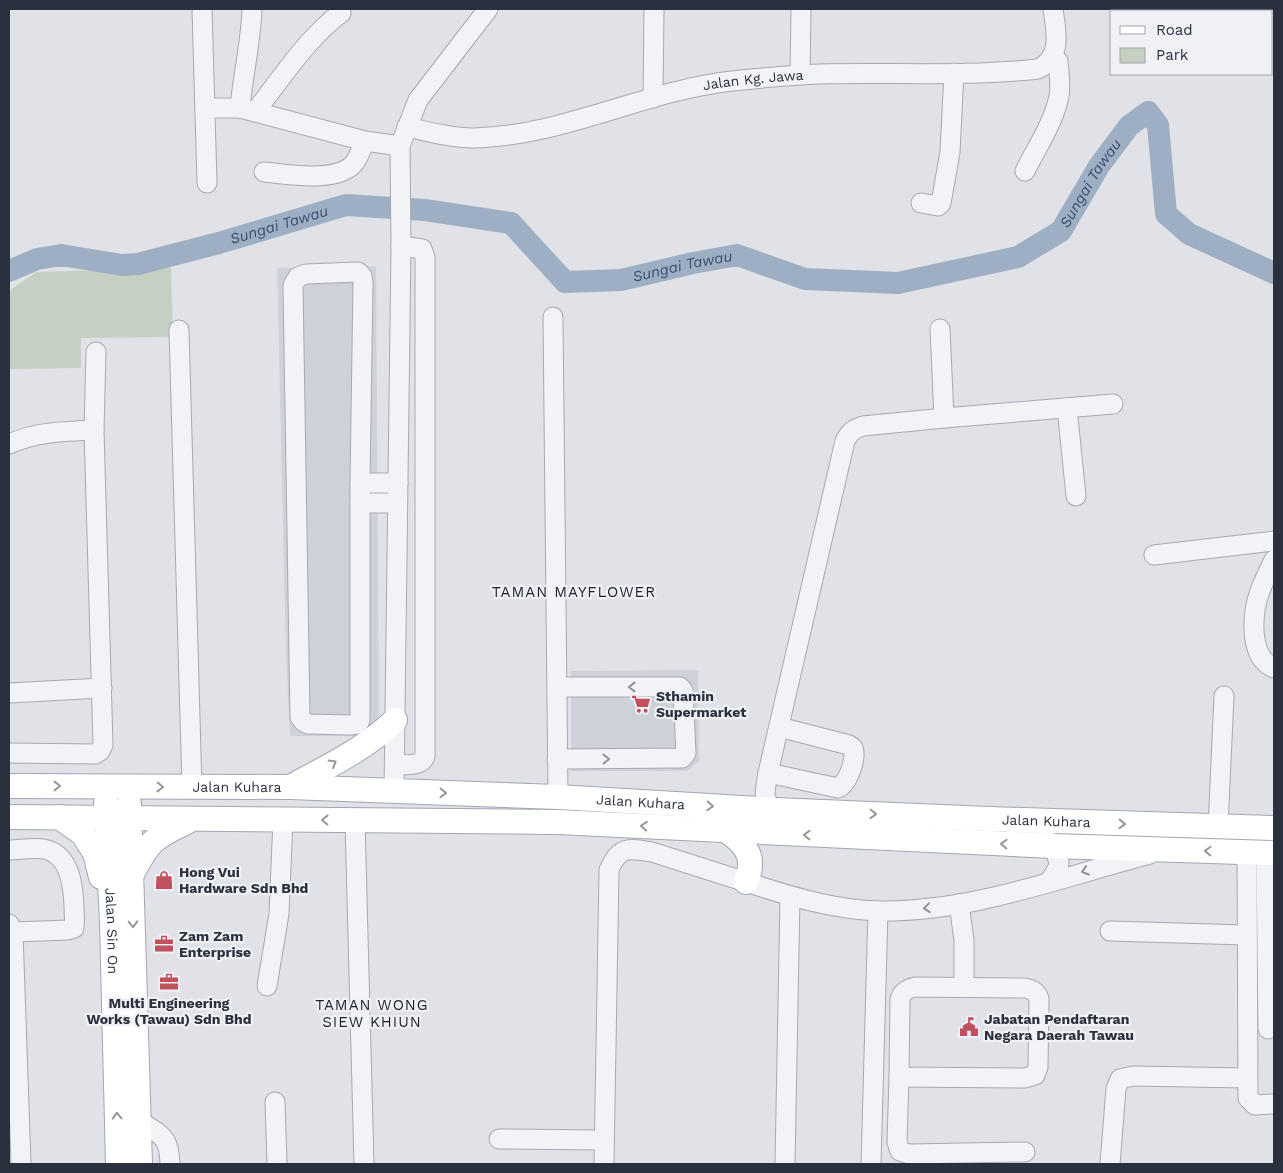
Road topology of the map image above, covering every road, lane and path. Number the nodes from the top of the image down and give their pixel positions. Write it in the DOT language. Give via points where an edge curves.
graph roads {
  1 [pos="202,9"];
  2 [pos="252,9"];
  3 [pos="488,9"];
  4 [pos="654,9"];
  5 [pos="801,9"];
  6 [pos="1053,9"];
  7 [pos="341,13"];
  8 [pos="1052,56"];
  9 [pos="954,73"];
  10 [pos="800,74"];
  11 [pos="653,98"];
  12 [pos="205,108"];
  13 [pos="248,110"];
  14 [pos="407,127"];
  15 [pos="365,141"];
  16 [pos="400,146"];
  17 [pos="1025,171"];
  18 [pos="264,172"];
  19 [pos="207,183"];
  20 [pos="921,203"];
  21 [pos="401,246"];
  22 [pos="553,317"];
  23 [pos="940,329"];
  24 [pos="179,330"];
  25 [pos="96,352"];
  26 [pos="398,400"];
  27 [pos="425,400"];
  28 [pos="1113,404"];
  29 [pos="1067,408"];
  30 [pos="944,418"];
  31 [pos="94,430"];
  32 [pos="9,444"];
  33 [pos="360,482"];
  34 [pos="398,483"];
  35 [pos="1076,496"];
  36 [pos="397,503"];
  37 [pos="360,504"];
  38 [pos="1274,541"];
  39 [pos="1154,555"];
  40 [pos="1274,560"];
  41 [pos="1274,668"];
  42 [pos="557,687"];
  43 [pos="102,688"];
  44 [pos="9,693"];
  45 [pos="1224,696"];
  46 [pos="395,723"];
  47 [pos="425,726"];
  48 [pos="779,728"];
  49 [pos="9,754"];
  50 [pos="557,759"];
  51 [pos="395,765"];
  52 [pos="768,773"];
  53 [pos="9,786"];
  54 [pos="117,787"];
  55 [pos="290,787"];
  56 [pos="192,788"];
  57 [pos="394,791"];
  58 [pos="558,797"];
  59 [pos="776,810"];
  60 [pos="9,817"];
  61 [pos="59,818"];
  62 [pos="106,818"];
  63 [pos="130,819"];
  64 [pos="196,819"];
  65 [pos="989,819"];
  66 [pos="283,820"];
  67 [pos="355,821"];
  68 [pos="463,821"];
  69 [pos="1218,827"];
  70 [pos="1274,828"];
  71 [pos="727,831"];
  72 [pos="1053,846"];
  73 [pos="9,850"];
  74 [pos="1166,850"];
  75 [pos="1262,853"];
  76 [pos="131,876"];
  77 [pos="746,882"];
  78 [pos="1049,882"];
  79 [pos="790,896"];
  80 [pos="959,904"];
  81 [pos="878,911"];
  82 [pos="112,922"];
  83 [pos="11,928"];
  84 [pos="1110,931"];
  85 [pos="1246,935"];
  86 [pos="266,986"];
  87 [pos="964,988"];
  88 [pos="1268,1029"];
  89 [pos="13,1035"];
  90 [pos="899,1077"];
  91 [pos="1247,1078"];
  92 [pos="275,1102"];
  93 [pos="1274,1104"];
  94 [pos="140,1121"];
  95 [pos="499,1139"];
  96 [pos="604,1140"];
  97 [pos="1024,1152"];
  98 [pos="21,1164"];
  99 [pos="118,1164"];
  100 [pos="140,1164"];
  101 [pos="170,1164"];
  102 [pos="277,1164"];
  103 [pos="364,1164"];
  104 [pos="604,1164"];
  105 [pos="784,1164"];
  106 [pos="872,1164"];
  107 [pos="1110,1164"];
  1 -- 12 [label="street"];
  2 -- 13 [label="street" via="250,43 243,74"];
  3 -- 14 [label="street" via="418,100"];
  4 -- 11 [label="street"];
  5 -- 10 [label="street"];
  6 -- 8 [label="street" via="1056,42"];
  7 -- 13 [label="street"];
  8 -- 9 [label="street, Jalan Kg. Jawa" via="1047,65 1038,69"];
  8 -- 17 [label="street" via="1058,62 1058,102"];
  9 -- 10 [label="street, Jalan Kg. Jawa"];
  9 -- 20 [label="street" via="950,152 941,203 938,206"];
  10 -- 11 [label="street, Jalan Kg. Jawa" via="702,86"];
  11 -- 14 [label="street, Jalan Kg. Jawa" via="607,113 501,136 446,136"];
  12 -- 13 [label="street"];
  12 -- 19 [label="street"];
  13 -- 15 [label="street"];
  14 -- 16 [label="street"];
  15 -- 16 [label="street"];
  15 -- 18 [label="street" via="354,164 343,171 323,176"];
  16 -- 21 [label="street"];
  21 -- 26 [label="street"];
  21 -- 27 [label="street" via="422,249 425,257"];
  22 -- 42 [label="street"];
  23 -- 30 [label="street"];
  24 -- 56 [label="street"];
  25 -- 31 [label="street"];
  26 -- 27 [label="street"];
  26 -- 34 [label="street"];
  27 -- 47 [label="street"];
  28 -- 29 [label="street"];
  29 -- 30 [label="street"];
  29 -- 35 [label="street"];
  30 -- 48 [label="street" via="863,426 850,433 845,441"];
  31 -- 32 [label="street" via="29,435"];
  31 -- 43 [label="street"];
  33 -- 34 [label="street"];
  33 -- 37 [label="street"];
  33 -- 37 [label="street" via="364,283 358,272 306,274 298,277 293,285 300,717 308,724 350,725 358,724 360,720"];
  34 -- 36 [label="street"];
  36 -- 37 [label="street"];
  36 -- 46 [label="street"];
  38 -- 39 [label="street"];
  40 -- 41 [label="street" via="1259,593 1254,624 1256,650"];
  42 -- 50 [label="street"];
  50 -- 42 [label="street, one-way" via="682,758 686,753 680,687"];
  43 -- 44 [label="street"];
  43 -- 49 [label="street" via="103,745 100,751 95,754"];
  45 -- 69 [label="street"];
  46 -- 47 [label="street"];
  46 -- 51 [label="street"];
  55 -- 46 [label="main road, one-way"];
  47 -- 51 [label="street" via="423,760"];
  48 -- 52 [label="street"];
  48 -- 52 [label="street" via="848,745 855,753 846,782 838,788"];
  50 -- 58 [label="street"];
  51 -- 57 [label="street"];
  52 -- 59 [label="street" via="766,799"];
  53 -- 54 [label="main road, Jalan Kuhara, one-way"];
  54 -- 56 [label="main road, Jalan Kuhara, one-way"];
  54 -- 62 [label="main road, Jalan Sin On"];
  54 -- 63 [label="main road, Jalan Sin On"];
  55 -- 56 [label="main road, Jalan Kuhara"];
  55 -- 57 [label="main road, Jalan Kuhara"];
  57 -- 58 [label="main road, Jalan Kuhara, one-way"];
  57 -- 68 [label="main road" via="398,802 413,809 456,812"];
  58 -- 59 [label="main road, Jalan Kuhara, one-way"];
  59 -- 65 [label="main road, Jalan Kuhara, one-way"];
  60 -- 61 [label="main road, Jalan Kuhara"];
  61 -- 62 [label="main road, Jalan Kuhara"];
  61 -- 82 [label="main road" via="83,834 95,853"];
  62 -- 63 [label="main road, Jalan Kuhara"];
  62 -- 82 [label="main road, Jalan Sin On"];
  63 -- 64 [label="main road, Jalan Kuhara"];
  63 -- 76 [label="main road, Jalan Sin On"];
  64 -- 66 [label="main road, Jalan Kuhara"];
  64 -- 76 [label="main road" via="161,834 146,848"];
  65 -- 69 [label="main road, Jalan Kuhara, one-way"];
  65 -- 72 [label="street" via="1042,833"];
  67 -- 66 [label="main road, Jalan Kuhara, one-way"];
  66 -- 86 [label="street" via="279,914"];
  67 -- 68 [label="main road, Jalan Kuhara"];
  67 -- 103 [label="street"];
  71 -- 68 [label="main road, Jalan Kuhara, one-way" via="614,824"];
  69 -- 70 [label="main road, Jalan Kuhara"];
  72 -- 71 [label="main road, Jalan Kuhara, one-way"];
  71 -- 77 [label="main road" via="739,839 751,860"];
  72 -- 74 [label="main road, Jalan Kuhara"];
  72 -- 78 [label="street" via="1059,862"];
  73 -- 83 [label="street" via="43,848 57,854 66,865 74,893 74,928"];
  75 -- 74 [label="main road, Jalan Kuhara, one-way"];
  74 -- 78 [label="street, one-way"];
  75 -- 85 [label="street"];
  75 -- 88 [label="street"];
  76 -- 94 [label="main road, Jalan Sin On, one-way"];
  77 -- 79 [label="street"];
  77 -- 96 [label="street" via="636,849 624,850 614,858 610,870"];
  78 -- 80 [label="street"];
  79 -- 81 [label="street"];
  79 -- 105 [label="street"];
  80 -- 81 [label="street, one-way"];
  80 -- 87 [label="street" via="964,940"];
  81 -- 106 [label="street"];
  99 -- 82 [label="main road, Jalan Sin On, one-way"];
  83 -- 89 [label="street"];
  84 -- 85 [label="street"];
  85 -- 91 [label="street"];
  87 -- 90 [label="street" via="915,987 901,996"];
  87 -- 90 [label="street" via="1029,988 1037,993 1038,1067 1035,1075 1025,1078"];
  89 -- 98 [label="street"];
  90 -- 97 [label="street" via="897,1142 900,1151 909,1154"];
  91 -- 93 [label="street" via="1250,1102 1255,1105"];
  91 -- 107 [label="street" via="1133,1076 1120,1079 1116,1090"];
  92 -- 102 [label="street"];
  94 -- 100 [label="main road, Jalan Sin On"];
  94 -- 101 [label="street" via="166,1141 170,1148"];
  95 -- 96 [label="street"];
  96 -- 104 [label="street"];
}
